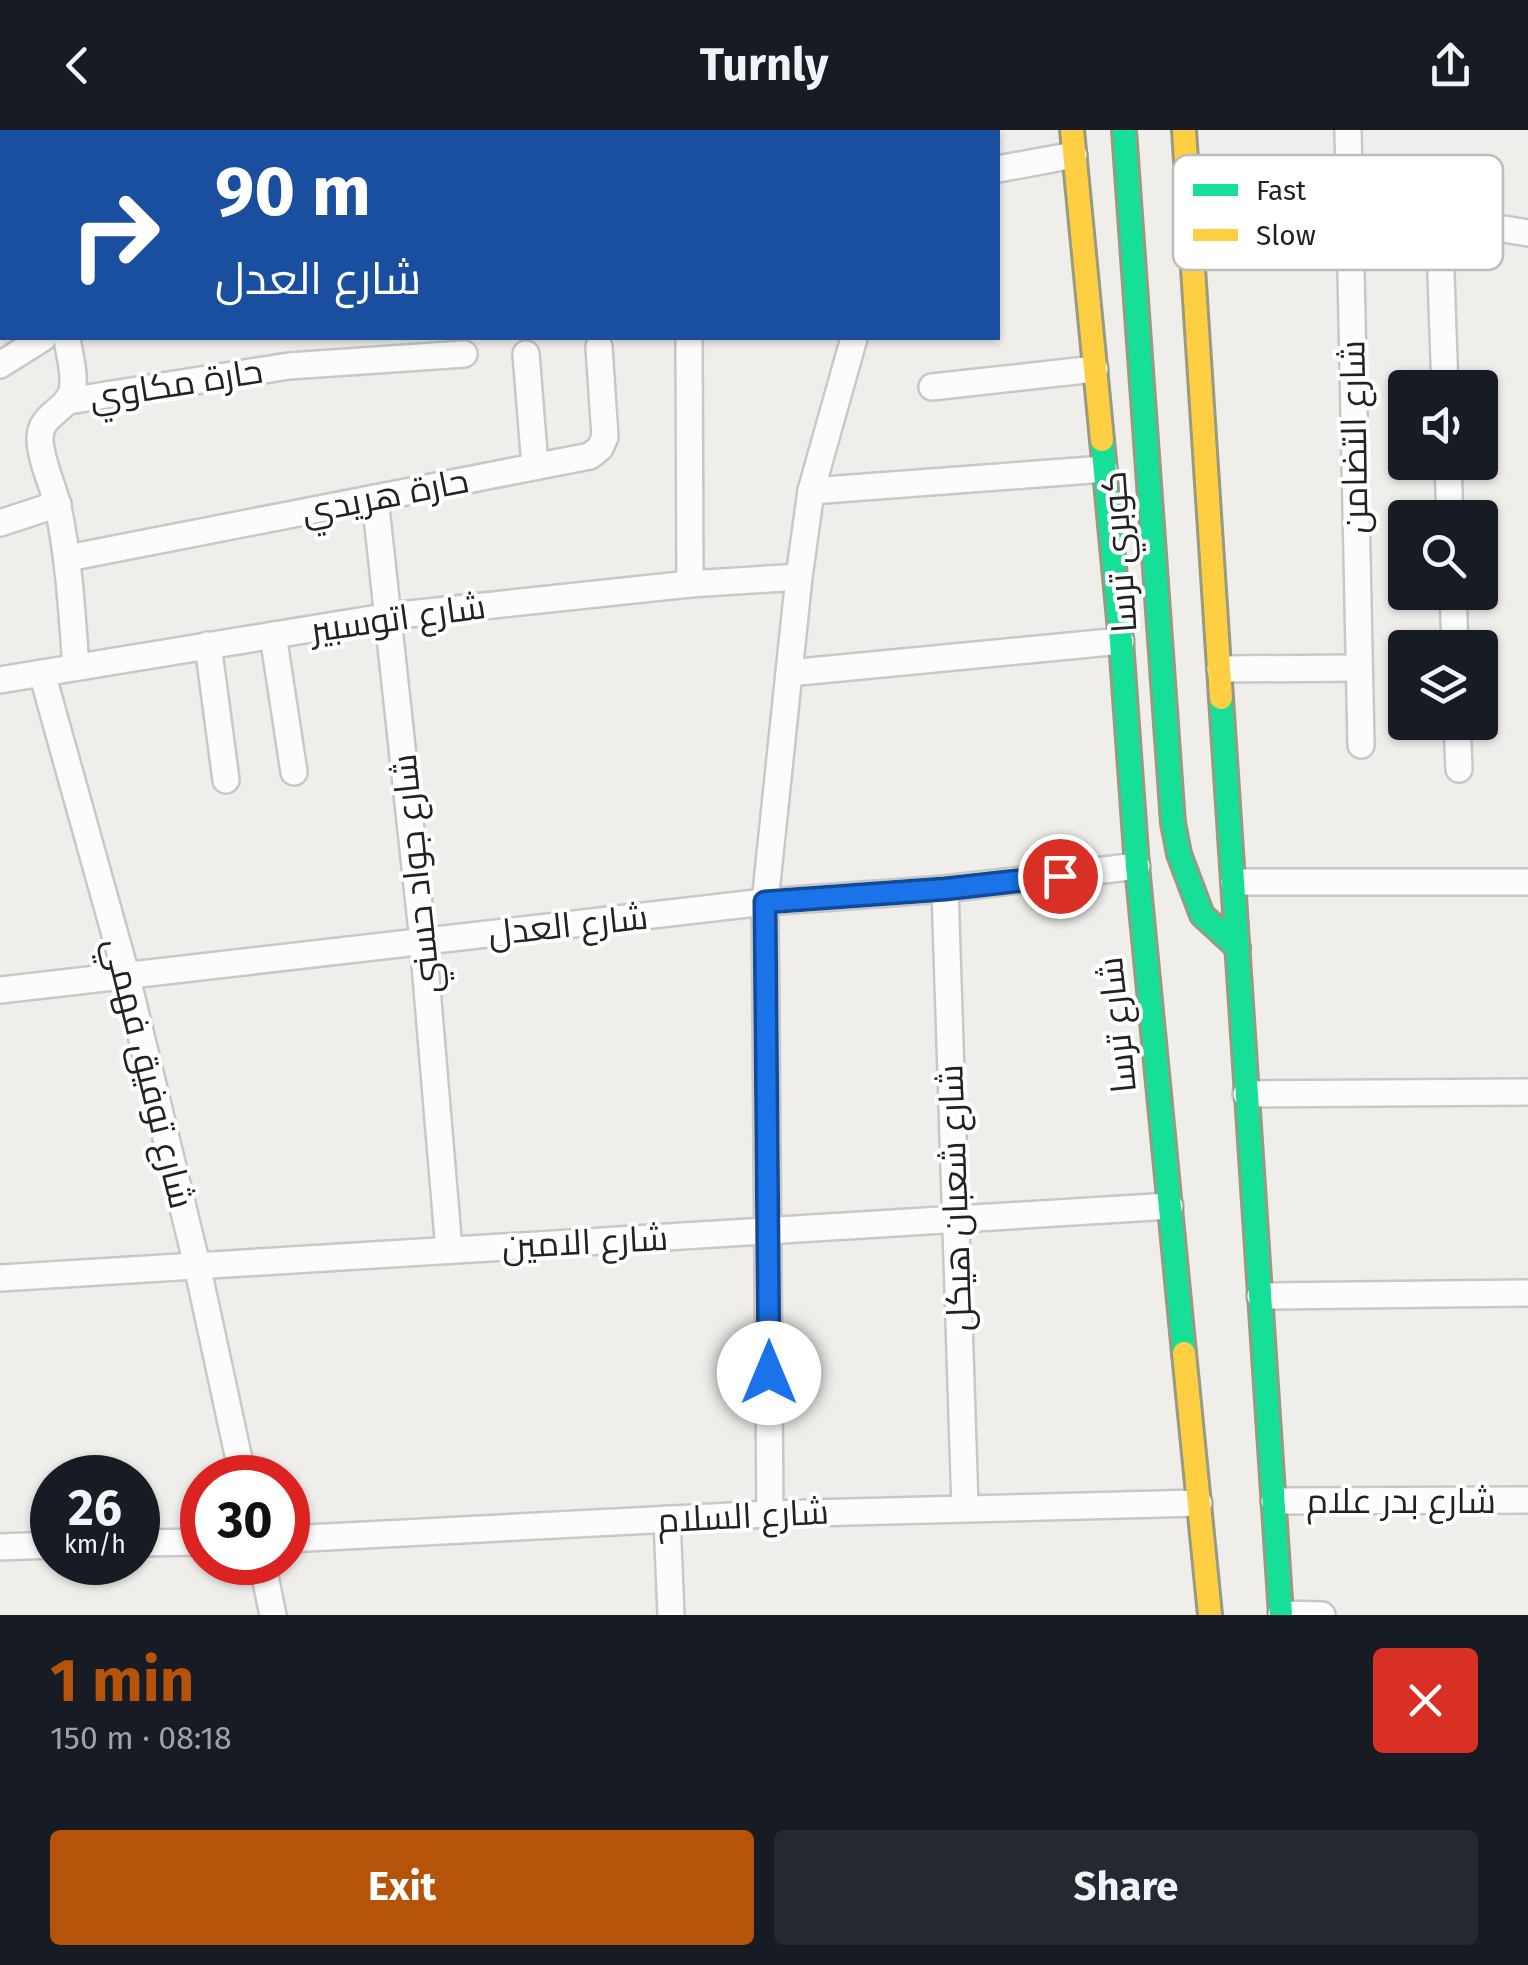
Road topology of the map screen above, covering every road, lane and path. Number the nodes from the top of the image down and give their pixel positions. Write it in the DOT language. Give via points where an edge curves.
graph roads {
  1 [pos="1124,130"];
  2 [pos="1184,130"];
  3 [pos="1348,130"];
  4 [pos="1073,142"];
  5 [pos="1186,155"];
  6 [pos="1349,155"];
  7 [pos="1000,169"];
  8 [pos="1503,229"];
  9 [pos="1528,233"];
  10 [pos="1193,270"];
  11 [pos="1351,270"];
  12 [pos="1441,270"];
  13 [pos="40,340"];
  14 [pos="67,340"];
  15 [pos="688,340"];
  16 [pos="853,340"];
  17 [pos="599,347"];
  18 [pos="464,354"];
  19 [pos="526,354"];
  20 [pos="0,365"];
  21 [pos="1095,369"];
  22 [pos="1444,370"];
  23 [pos="932,387"];
  24 [pos="68,401"];
  25 [pos="535,466"];
  26 [pos="1104,469"];
  27 [pos="812,491"];
  28 [pos="376,498"];
  29 [pos="58,504"];
  30 [pos="0,524"];
  31 [pos="68,558"];
  32 [pos="799,578"];
  33 [pos="690,584"];
  34 [pos="390,616"];
  35 [pos="273,635"];
  36 [pos="1121,641"];
  37 [pos="208,646"];
  38 [pos="76,667"];
  39 [pos="1220,668"];
  40 [pos="1358,668"];
  41 [pos="789,672"];
  42 [pos="42,673"];
  43 [pos="0,680"];
  44 [pos="1458,740"];
  45 [pos="1360,745"];
  46 [pos="1459,769"];
  47 [pos="294,772"];
  48 [pos="226,780"];
  49 [pos="1137,866"];
  50 [pos="1234,882"];
  51 [pos="1528,882"];
  52 [pos="945,889"];
  53 [pos="765,902"];
  54 [pos="424,941"];
  55 [pos="1238,948"];
  56 [pos="126,974"];
  57 [pos="0,990"];
  58 [pos="1528,1092"];
  59 [pos="1246,1094"];
  60 [pos="1170,1206"];
  61 [pos="956,1219"];
  62 [pos="768,1231"];
  63 [pos="449,1250"];
  64 [pos="197,1265"];
  65 [pos="0,1278"];
  66 [pos="1528,1293"];
  67 [pos="1260,1296"];
  68 [pos="238,1455"];
  69 [pos="1528,1500"];
  70 [pos="1274,1501"];
  71 [pos="1199,1503"];
  72 [pos="965,1507"];
  73 [pos="770,1514"];
  74 [pos="667,1520"];
  75 [pos="310,1538"];
  76 [pos="30,1545"];
  77 [pos="0,1546"];
  78 [pos="267,1585"];
  79 [pos="273,1615"];
  80 [pos="672,1615"];
  81 [pos="1210,1615"];
  82 [pos="1281,1615"];
  83 [pos="1322,1615"];
  1 -- 55 [label="main road, كوبري ترسا" via="1173,822 1202,914"];
  2 -- 5 [label="main road"];
  3 -- 6 [label="street, شارع التضامن"];
  4 -- 7 [label="street"];
  4 -- 21 [label="main road, شارع ترسا"];
  8 -- 9 [label="street"];
  10 -- 39 [label="main road"];
  11 -- 40 [label="street, شارع التضامن"];
  12 -- 22 [label="street"];
  13 -- 20 [label="street"];
  14 -- 24 [label="street" via="73,378"];
  15 -- 33 [label="street"];
  16 -- 27 [label="street"];
  17 -- 25 [label="street, حارة هريدي" via="605,437 600,448 590,456"];
  18 -- 24 [label="street, حارة مكاوي" via="288,366"];
  19 -- 25 [label="street"];
  21 -- 23 [label="street"];
  21 -- 26 [label="main road, شارع ترسا"];
  24 -- 29 [label="street" via="41,428"];
  25 -- 28 [label="street, حارة هريدي"];
  26 -- 27 [label="street"];
  26 -- 36 [label="main road, شارع ترسا"];
  27 -- 32 [label="street"];
  28 -- 31 [label="street, حارة هريدي"];
  28 -- 34 [label="street, شارع جواد حسني"];
  29 -- 30 [label="street"];
  29 -- 31 [label="street"];
  31 -- 38 [label="street"];
  32 -- 33 [label="street, شارع اتوسبير"];
  32 -- 41 [label="street"];
  33 -- 34 [label="street, شارع اتوسبير"];
  34 -- 35 [label="street, شارع اتوسبير"];
  34 -- 54 [label="street, شارع جواد حسني"];
  35 -- 37 [label="street, شارع اتوسبير"];
  35 -- 47 [label="street"];
  36 -- 41 [label="street"];
  36 -- 49 [label="main road, شارع ترسا"];
  37 -- 38 [label="street, شارع اتوسبير"];
  37 -- 48 [label="street"];
  38 -- 42 [label="street, شارع اتوسبير"];
  39 -- 40 [label="street"];
  39 -- 50 [label="main road"];
  40 -- 45 [label="street, شارع التضامن"];
  41 -- 53 [label="street"];
  42 -- 43 [label="street, شارع اتوسبير"];
  42 -- 56 [label="street, شارع توفيق فهمي"];
  44 -- 46 [label="street"];
  49 -- 52 [label="street, شارع العدل"];
  49 -- 60 [label="main road, شارع ترسا"];
  50 -- 51 [label="street"];
  50 -- 55 [label="main road"];
  52 -- 53 [label="street, شارع العدل"];
  52 -- 61 [label="street, شارع شعبان هيكل"];
  53 -- 54 [label="street, شارع العدل"];
  53 -- 62 [label="street"];
  54 -- 56 [label="street, شارع العدل"];
  54 -- 63 [label="street, شارع جواد حسني"];
  55 -- 59 [label="main road"];
  56 -- 57 [label="street, شارع العدل"];
  56 -- 64 [label="street, شارع توفيق فهمي"];
  58 -- 59 [label="street"];
  59 -- 67 [label="main road"];
  60 -- 61 [label="street, شارع الامين"];
  60 -- 71 [label="main road, شارع ترسا"];
  61 -- 62 [label="street, شارع الامين"];
  61 -- 72 [label="street, شارع شعبان هيكل"];
  62 -- 63 [label="street, شارع الامين"];
  62 -- 73 [label="street"];
  63 -- 64 [label="street, شارع الامين"];
  64 -- 65 [label="street, شارع الامين"];
  64 -- 68 [label="street, شارع توفيق فهمي"];
  66 -- 67 [label="street"];
  67 -- 70 [label="main road"];
  69 -- 70 [label="street, شارع بدر علام"];
  70 -- 82 [label="main road"];
  71 -- 72 [label="street, شارع السلام"];
  71 -- 81 [label="main road, شارع ترسا"];
  72 -- 73 [label="street, شارع السلام"];
  73 -- 74 [label="street, شارع السلام"];
  74 -- 75 [label="street, شارع السلام"];
  74 -- 80 [label="street"];
  76 -- 77 [label="street"];
  78 -- 79 [label="street"];
  82 -- 83 [label="street"];
}
